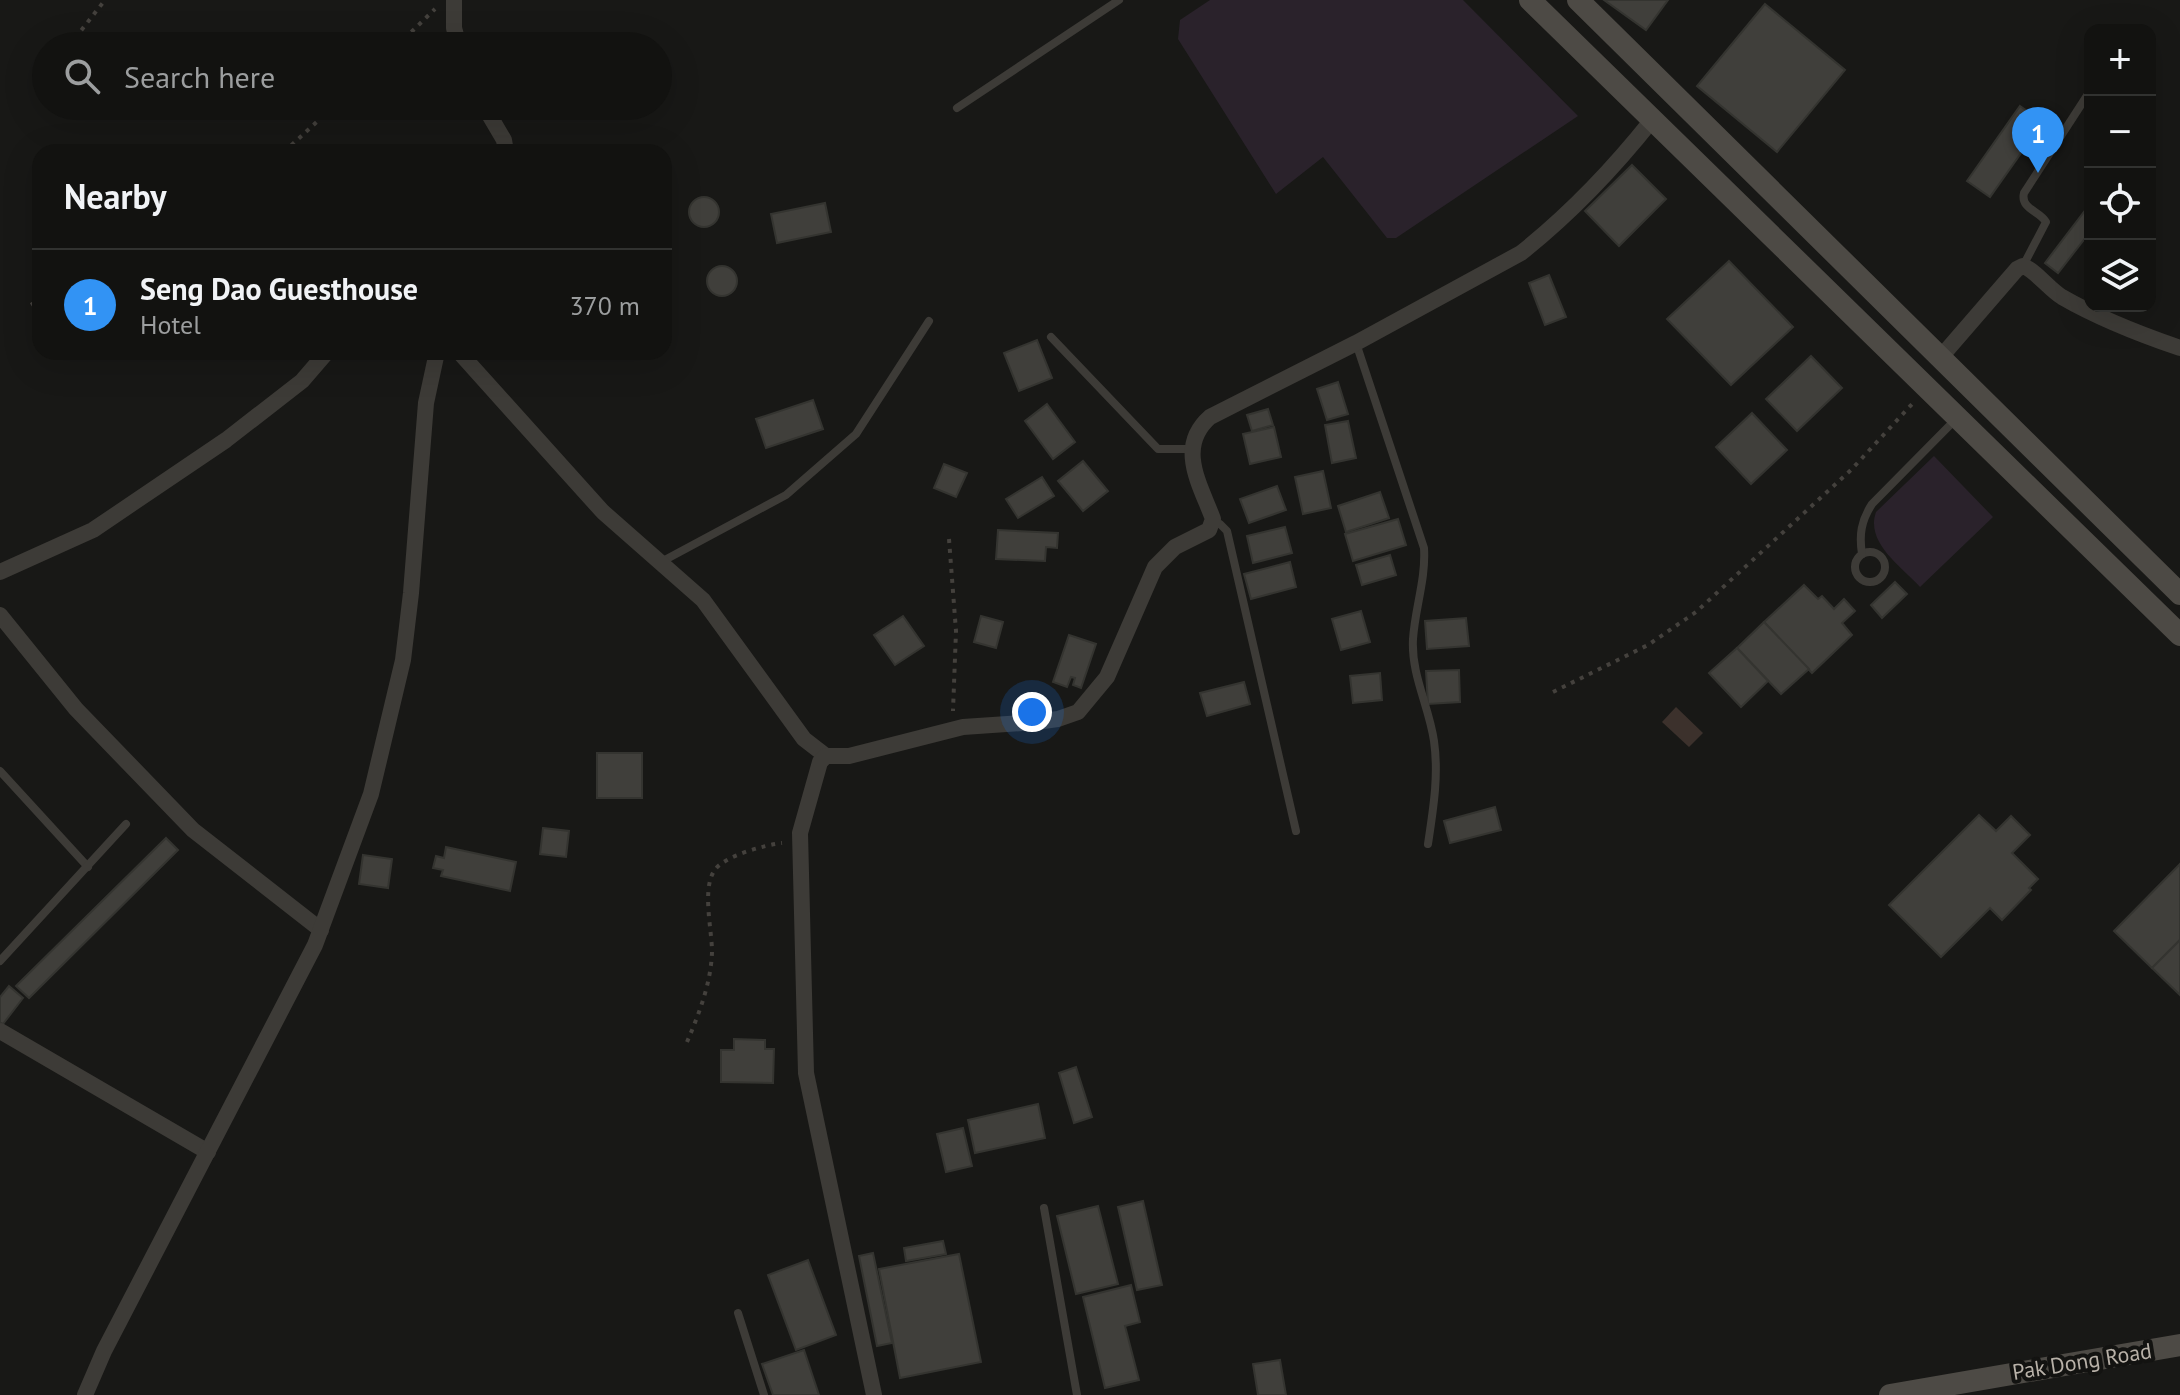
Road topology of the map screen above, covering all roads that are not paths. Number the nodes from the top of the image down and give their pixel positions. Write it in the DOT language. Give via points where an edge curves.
graph roads {
  1 [pos="454,0"];
  2 [pos="1119,0"];
  3 [pos="1530,0"];
  4 [pos="1578,0"];
  5 [pos="455,32"];
  6 [pos="2087,96"];
  7 [pos="957,108"];
  8 [pos="492,120"];
  9 [pos="1652,120"];
  10 [pos="505,144"];
  11 [pos="2023,266"];
  12 [pos="1879,297"];
  13 [pos="1858,320"];
  14 [pos="929,321"];
  15 [pos="1051,337"];
  16 [pos="1356,343"];
  17 [pos="2180,348"];
  18 [pos="1940,358"];
  19 [pos="320,360"];
  20 [pos="435,360"];
  21 [pos="466,360"];
  22 [pos="1958,418"];
  23 [pos="1192,449"];
  24 [pos="1212,524"];
  25 [pos="1862,554"];
  26 [pos="660,563"];
  27 [pos="0,572"];
  28 [pos="2174,588"];
  29 [pos="2147,603"];
  30 [pos="0,615"];
  31 [pos="2180,635"];
  32 [pos="826,756"];
  33 [pos="0,771"];
  34 [pos="126,824"];
  35 [pos="1296,831"];
  36 [pos="1428,844"];
  37 [pos="88,867"];
  38 [pos="321,930"];
  39 [pos="0,961"];
  40 [pos="0,1031"];
  41 [pos="208,1152"];
  42 [pos="1044,1208"];
  43 [pos="738,1313"];
  44 [pos="2180,1345"];
  45 [pos="85,1395"];
  46 [pos="764,1395"];
  47 [pos="874,1395"];
  48 [pos="1077,1395"];
  49 [pos="1890,1395"];
  1 -- 5 [label="street"];
  2 -- 7 [label="lane"];
  3 -- 9 [label="main road"];
  4 -- 12 [label="main road"];
  6 -- 11 [label="lane" via="2024,193 2025,205 2046,222"];
  8 -- 10 [label="street"];
  9 -- 13 [label="main road"];
  9 -- 16 [label="street" via="1616,164 1521,253"];
  11 -- 17 [label="street" via="2060,296 2108,322"];
  11 -- 18 [label="street"];
  12 -- 13 [label="main road"];
  12 -- 18 [label="main road"];
  13 -- 22 [label="main road"];
  14 -- 26 [label="lane" via="856,434 786,495"];
  15 -- 23 [label="lane" via="1158,449"];
  16 -- 23 [label="street" via="1210,417 1193,435"];
  16 -- 36 [label="lane" via="1424,548 1413,639 1416,675 1434,740 1436,787"];
  18 -- 28 [label="main road"];
  19 -- 27 [label="street" via="302,381 226,440 93,530"];
  20 -- 38 [label="street" via="426,403 411,593 394,704 371,794"];
  21 -- 26 [label="street" via="603,512"];
  22 -- 25 [label="lane" via="1872,504 1860,533"];
  22 -- 29 [label="main road"];
  23 -- 24 [label="street"];
  24 -- 32 [label="street" via="1155,567 1107,677 1078,712"];
  24 -- 35 [label="lane" via="1227,531"];
  26 -- 32 [label="street" via="703,600 804,739"];
  28 -- 29 [label="main road"];
  29 -- 31 [label="main road"];
  30 -- 38 [label="street" via="76,709 193,830"];
  32 -- 47 [label="street" via="800,833 806,1073"];
  33 -- 37 [label="lane"];
  34 -- 37 [label="lane"];
  37 -- 39 [label="lane"];
  38 -- 41 [label="street"];
  40 -- 41 [label="street"];
  41 -- 45 [label="street"];
  42 -- 48 [label="lane"];
  43 -- 46 [label="lane"];
  44 -- 49 [label="main road, Pak Dong Road"];
}
